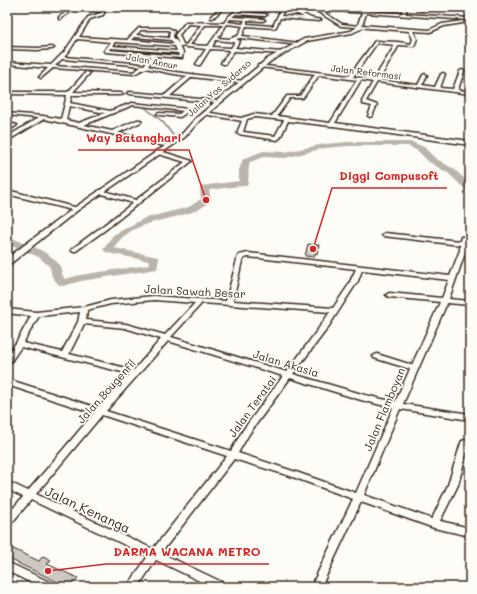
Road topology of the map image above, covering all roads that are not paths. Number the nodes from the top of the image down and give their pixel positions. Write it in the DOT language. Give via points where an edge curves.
graph roads {
  1 [pos="36,7"];
  2 [pos="110,7"];
  3 [pos="223,7"];
  4 [pos="285,7"];
  5 [pos="409,7"];
  6 [pos="74,8"];
  7 [pos="241,8"];
  8 [pos="301,8"];
  9 [pos="270,9"];
  10 [pos="105,10"];
  11 [pos="317,10"];
  12 [pos="365,10"];
  13 [pos="282,12"];
  14 [pos="297,12"];
  15 [pos="234,14"];
  16 [pos="404,15"];
  17 [pos="265,16"];
  18 [pos="418,16"];
  19 [pos="212,17"];
  20 [pos="279,17"];
  21 [pos="60,18"];
  22 [pos="229,18"];
  23 [pos="247,19"];
  24 [pos="310,19"];
  25 [pos="263,20"];
  26 [pos="319,20"];
  27 [pos="470,20"];
  28 [pos="417,21"];
  29 [pos="204,23"];
  30 [pos="225,24"];
  31 [pos="245,25"];
  32 [pos="260,25"];
  33 [pos="361,26"];
  34 [pos="158,29"];
  35 [pos="413,29"];
  36 [pos="132,36"];
  37 [pos="78,37"];
  38 [pos="240,37"];
  39 [pos="151,38"];
  40 [pos="172,39"];
  41 [pos="215,39"];
  42 [pos="229,40"];
  43 [pos="116,41"];
  44 [pos="127,42"];
  45 [pos="94,43"];
  46 [pos="298,44"];
  47 [pos="398,44"];
  48 [pos="176,45"];
  49 [pos="181,46"];
  50 [pos="187,46"];
  51 [pos="109,47"];
  52 [pos="210,47"];
  53 [pos="7,48"];
  54 [pos="52,48"];
  55 [pos="233,49"];
  56 [pos="106,52"];
  57 [pos="181,52"];
  58 [pos="282,52"];
  59 [pos="154,55"];
  60 [pos="60,58"];
  61 [pos="96,61"];
  62 [pos="7,63"];
  63 [pos="223,63"];
  64 [pos="198,64"];
  65 [pos="51,66"];
  66 [pos="260,66"];
  67 [pos="145,67"];
  68 [pos="462,71"];
  69 [pos="88,73"];
  70 [pos="317,74"];
  71 [pos="443,74"];
  72 [pos="191,75"];
  73 [pos="425,75"];
  74 [pos="41,77"];
  75 [pos="350,78"];
  76 [pos="359,80"];
  77 [pos="242,82"];
  78 [pos="376,82"];
  79 [pos="419,87"];
  80 [pos="437,89"];
  81 [pos="455,91"];
  82 [pos="7,93"];
  83 [pos="70,93"];
  84 [pos="129,93"];
  85 [pos="470,93"];
  86 [pos="121,94"];
  87 [pos="167,96"];
  88 [pos="217,102"];
  89 [pos="67,104"];
  90 [pos="110,113"];
  91 [pos="205,113"];
  92 [pos="7,114"];
  93 [pos="159,114"];
  94 [pos="370,116"];
  95 [pos="43,117"];
  96 [pos="274,117"];
  97 [pos="243,119"];
  98 [pos="287,119"];
  99 [pos="63,121"];
  100 [pos="140,121"];
  101 [pos="331,124"];
  102 [pos="14,125"];
  103 [pos="78,125"];
  104 [pos="7,131"];
  105 [pos="113,133"];
  106 [pos="15,134"];
  107 [pos="7,139"];
  108 [pos="470,143"];
  109 [pos="166,146"];
  110 [pos="157,152"];
  111 [pos="7,192"];
  112 [pos="100,192"];
  113 [pos="137,202"];
  114 [pos="76,209"];
  115 [pos="385,235"];
  116 [pos="74,250"];
  117 [pos="10,260"];
  118 [pos="360,267"];
  119 [pos="453,278"];
  120 [pos="389,295"];
  121 [pos="444,300"];
  122 [pos="200,301"];
  123 [pos="229,303"];
  124 [pos="470,303"];
  125 [pos="84,309"];
  126 [pos="335,310"];
  127 [pos="7,311"];
  128 [pos="36,314"];
  129 [pos="82,322"];
  130 [pos="168,338"];
  131 [pos="19,344"];
  132 [pos="64,356"];
  133 [pos="377,356"];
  134 [pos="7,361"];
  135 [pos="414,368"];
  136 [pos="136,373"];
  137 [pos="289,375"];
  138 [pos="7,382"];
  139 [pos="398,406"];
  140 [pos="100,413"];
  141 [pos="470,416"];
  142 [pos="465,443"];
  143 [pos="233,454"];
  144 [pos="7,485"];
  145 [pos="28,496"];
  146 [pos="359,496"];
  147 [pos="7,522"];
  148 [pos="434,524"];
  149 [pos="470,532"];
  150 [pos="155,554"];
  151 [pos="7,566"];
  152 [pos="50,587"];
  153 [pos="132,587"];
  154 [pos="222,587"];
  155 [pos="316,587"];
  1 -- 6 [label="street"];
  2 -- 10 [label="street"];
  3 -- 19 [label="street"];
  4 -- 13 [label="street"];
  4 -- 14 [label="street"];
  5 -- 16 [label="street" via="404,8"];
  6 -- 10 [label="street"];
  6 -- 21 [label="street"];
  7 -- 9 [label="street"];
  7 -- 15 [label="street"];
  8 -- 11 [label="street"];
  9 -- 17 [label="street"];
  10 -- 37 [label="street" via="102,14 89,18"];
  11 -- 12 [label="street"];
  11 -- 33 [label="street" via="324,12 338,24"];
  12 -- 16 [label="street"];
  12 -- 33 [label="street"];
  13 -- 14 [label="street"];
  13 -- 20 [label="street"];
  14 -- 24 [label="street"];
  15 -- 17 [label="street"];
  15 -- 22 [label="street"];
  16 -- 18 [label="street"];
  17 -- 25 [label="street"];
  18 -- 27 [label="street"];
  18 -- 28 [label="street"];
  20 -- 24 [label="street"];
  20 -- 32 [label="street" via="274,27"];
  22 -- 23 [label="street"];
  22 -- 30 [label="street"];
  23 -- 25 [label="street"];
  23 -- 31 [label="street"];
  24 -- 26 [label="street"];
  25 -- 32 [label="street"];
  27 -- 35 [label="street" via="443,25 430,31"];
  29 -- 30 [label="street"];
  29 -- 49 [label="street" via="186,23 177,35"];
  29 -- 50 [label="street"];
  30 -- 31 [label="street"];
  30 -- 41 [label="street"];
  31 -- 32 [label="street"];
  31 -- 38 [label="street"];
  33 -- 35 [label="street"];
  33 -- 46 [label="street, Jalan Yos Sudarso" via="355,31 312,38"];
  34 -- 36 [label="street" via="140,28"];
  34 -- 39 [label="street"];
  34 -- 40 [label="street" via="171,30"];
  35 -- 47 [label="street" via="413,45"];
  36 -- 39 [label="street"];
  36 -- 44 [label="street"];
  37 -- 43 [label="street"];
  37 -- 45 [label="street"];
  37 -- 60 [label="street"];
  38 -- 42 [label="street"];
  38 -- 46 [label="street"];
  39 -- 40 [label="street"];
  40 -- 48 [label="street"];
  41 -- 42 [label="street"];
  41 -- 52 [label="street"];
  42 -- 55 [label="street" via="238,41"];
  43 -- 44 [label="street"];
  43 -- 51 [label="street"];
  44 -- 48 [label="street"];
  46 -- 58 [label="street, Jalan Yos Sudarso"];
  47 -- 75 [label="street" via="376,42"];
  47 -- 78 [label="street"];
  48 -- 49 [label="street"];
  48 -- 57 [label="street"];
  49 -- 50 [label="street"];
  50 -- 52 [label="street"];
  51 -- 56 [label="street"];
  51 -- 57 [label="street"];
  52 -- 55 [label="street"];
  52 -- 64 [label="street"];
  53 -- 54 [label="street"];
  55 -- 58 [label="street"];
  55 -- 63 [label="street"];
  56 -- 59 [label="street"];
  56 -- 61 [label="street"];
  57 -- 59 [label="street" via="180,57"];
  58 -- 66 [label="street, Jalan Yos Sudarso"];
  59 -- 67 [label="street"];
  60 -- 61 [label="street, Jalan Annur"];
  60 -- 65 [label="street"];
  61 -- 67 [label="street, Jalan Annur"];
  62 -- 65 [label="street"];
  65 -- 67 [label="street" via="134,73"];
  65 -- 74 [label="street"];
  66 -- 70 [label="street, Jalan Reformasi"];
  66 -- 77 [label="street, Jalan Yos Sudarso"];
  67 -- 72 [label="street, Jalan Annur"];
  68 -- 81 [label="street"];
  69 -- 83 [label="street"];
  70 -- 75 [label="street, Jalan Reformasi"];
  70 -- 96 [label="street" via="301,97 289,97"];
  71 -- 80 [label="street"];
  72 -- 77 [label="street, Jalan Annur"];
  72 -- 87 [label="street"];
  73 -- 79 [label="street"];
  75 -- 76 [label="street, Jalan Reformasi"];
  76 -- 78 [label="street, Jalan Reformasi"];
  76 -- 101 [label="street"];
  77 -- 88 [label="street, Jalan Yos Sudarso"];
  78 -- 79 [label="street, Jalan Reformasi"];
  78 -- 94 [label="street" via="364,102 375,105"];
  79 -- 80 [label="street, Jalan Reformasi"];
  80 -- 81 [label="street, Jalan Reformasi"];
  81 -- 85 [label="street, Jalan Reformasi"];
  82 -- 83 [label="street"];
  83 -- 86 [label="street"];
  83 -- 89 [label="street"];
  84 -- 87 [label="street"];
  87 -- 88 [label="street"];
  88 -- 91 [label="street, Jalan Yos Sudarso"];
  89 -- 90 [label="street"];
  89 -- 99 [label="street"];
  90 -- 93 [label="street" via="132,104 187,110 180,116"];
  90 -- 103 [label="street"];
  91 -- 97 [label="street"];
  91 -- 109 [label="street, Jalan Yos Sudarso" via="183,136"];
  92 -- 95 [label="street"];
  95 -- 99 [label="street"];
  95 -- 106 [label="street"];
  96 -- 97 [label="street" via="254,115"];
  96 -- 98 [label="street"];
  97 -- 98 [label="street" via="245,120 240,133 276,138"];
  98 -- 101 [label="street"];
  99 -- 103 [label="street"];
  100 -- 105 [label="street"];
  101 -- 108 [label="street"];
  102 -- 104 [label="street"];
  103 -- 105 [label="street"];
  104 -- 106 [label="street"];
  105 -- 109 [label="street"];
  106 -- 107 [label="street"];
  109 -- 110 [label="street, Jalan Yos Sudarso"];
  110 -- 112 [label="street, Jalan Yos Sudarso"];
  110 -- 113 [label="street" via="189,161"];
  111 -- 114 [label="street"];
  112 -- 113 [label="street"];
  112 -- 114 [label="street, Jalan Yos Sudarso"];
  113 -- 116 [label="street"];
  114 -- 117 [label="street, Jalan Yos Sudarso"];
  115 -- 119 [label="street, Jalan Flamboyan" via="463,241 463,250"];
  118 -- 119 [label="street"];
  118 -- 123 [label="street" via="241,256"];
  118 -- 126 [label="street, Jalan Teratai" via="356,280"];
  119 -- 121 [label="street, Jalan Flamboyan"];
  120 -- 121 [label="street"];
  121 -- 124 [label="street"];
  121 -- 135 [label="street, Jalan Flamboyan"];
  122 -- 123 [label="street, Jalan Sawah Besar"];
  122 -- 125 [label="street, Jalan Sawah Besar" via="138,299"];
  122 -- 130 [label="street, Jalan Bougenfil"];
  123 -- 126 [label="street, Jalan Sawah Besar"];
  125 -- 128 [label="street, Jalan Sawah Besar"];
  125 -- 129 [label="street"];
  126 -- 137 [label="street, Jalan Teratai"];
  127 -- 128 [label="street, Jalan Sawah Besar"];
  128 -- 131 [label="street"];
  129 -- 130 [label="street, Jalan Akasia" via="126,326"];
  129 -- 132 [label="street"];
  130 -- 136 [label="street, Jalan Bougenfil"];
  130 -- 137 [label="street, Jalan Akasia"];
  131 -- 132 [label="street"];
  131 -- 134 [label="street"];
  132 -- 136 [label="street"];
  133 -- 135 [label="street"];
  135 -- 139 [label="street, Jalan Flamboyan"];
  136 -- 140 [label="street, Jalan Bougenfil"];
  137 -- 139 [label="street, Jalan Akasia"];
  137 -- 143 [label="street, Jalan Teratai" via="246,432"];
  138 -- 140 [label="street"];
  139 -- 141 [label="street, Jalan Akasia"];
  139 -- 146 [label="street, Jalan Flamboyan"];
  140 -- 143 [label="street"];
  140 -- 145 [label="street, Jalan Bougenfil"];
  142 -- 148 [label="street" via="453,485"];
  143 -- 146 [label="street"];
  143 -- 150 [label="street, Jalan Teratai"];
  144 -- 145 [label="street, Jalan Kenanga"];
  145 -- 147 [label="street, Jalan Bougenfil"];
  145 -- 150 [label="street, Jalan Kenanga"];
  146 -- 148 [label="street"];
  146 -- 155 [label="street, Jalan Flamboyan"];
  148 -- 149 [label="street"];
  150 -- 153 [label="street, Jalan Teratai"];
  150 -- 154 [label="street, Jalan Kenanga"];
  151 -- 152 [label="street"];
}
